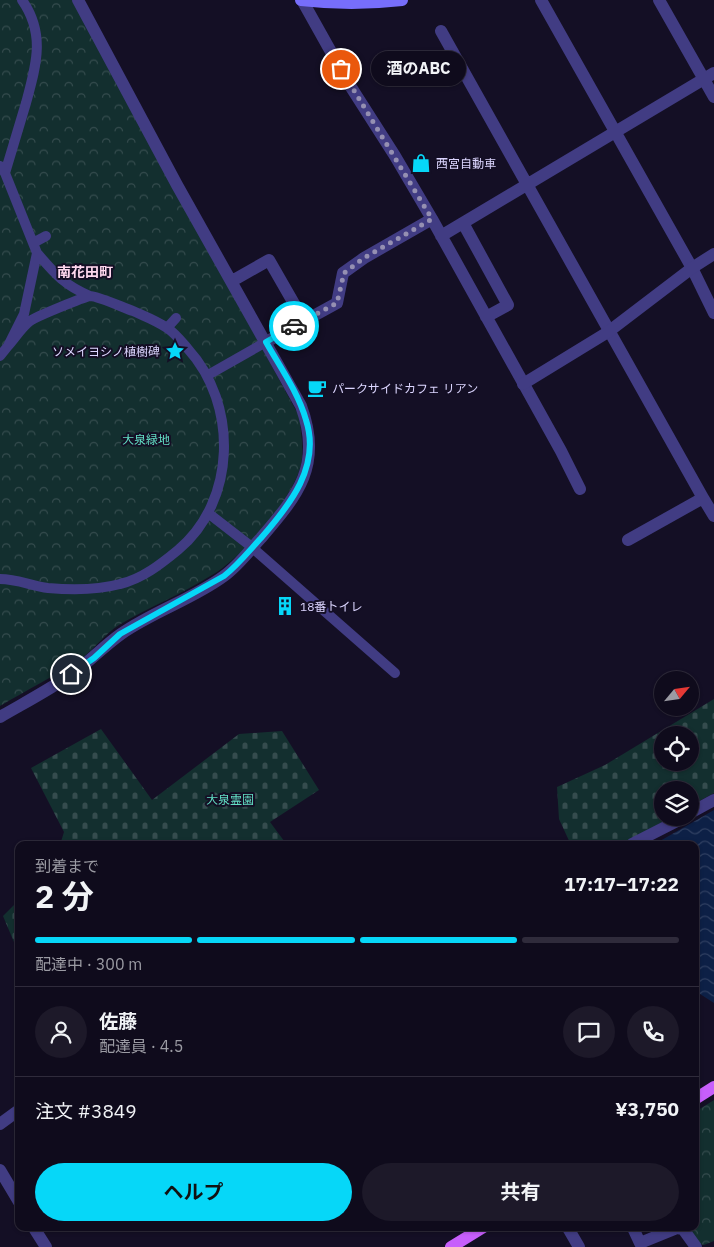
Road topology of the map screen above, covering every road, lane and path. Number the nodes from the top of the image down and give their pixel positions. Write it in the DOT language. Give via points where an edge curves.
graph roads {
  1 [pos="22,0"];
  2 [pos="78,0"];
  3 [pos="301,0"];
  4 [pos="402,0"];
  5 [pos="541,0"];
  6 [pos="659,0"];
  7 [pos="441,31"];
  8 [pos="709,76"];
  9 [pos="714,97"];
  10 [pos="616,133"];
  11 [pos="2,169"];
  12 [pos="528,184"];
  13 [pos="432,219"];
  14 [pos="463,223"];
  15 [pos="46,236"];
  16 [pos="441,236"];
  17 [pos="33,243"];
  18 [pos="37,253"];
  19 [pos="714,254"];
  20 [pos="692,268"];
  21 [pos="232,280"];
  22 [pos="90,296"];
  23 [pos="714,313"];
  24 [pos="486,317"];
  25 [pos="176,318"];
  26 [pos="304,321"];
  27 [pos="167,328"];
  28 [pos="608,332"];
  29 [pos="266,342"];
  30 [pos="8,346"];
  31 [pos="0,356"];
  32 [pos="208,375"];
  33 [pos="523,384"];
  34 [pos="580,489"];
  35 [pos="704,498"];
  36 [pos="208,513"];
  37 [pos="714,516"];
  38 [pos="628,540"];
  39 [pos="252,548"];
  40 [pos="0,579"];
  41 [pos="395,673"];
  42 [pos="0,717"];
  43 [pos="714,800"];
  44 [pos="699,808"];
  45 [pos="667,826"];
  46 [pos="638,841"];
  47 [pos="714,1087"];
  48 [pos="699,1096"];
  49 [pos="15,1113"];
  50 [pos="0,1124"];
  51 [pos="0,1170"];
  52 [pos="15,1195"];
  53 [pos="36,1231"];
  54 [pos="477,1231"];
  55 [pos="570,1231"];
  56 [pos="634,1231"];
  57 [pos="670,1231"];
  58 [pos="684,1231"];
  59 [pos="46,1247"];
  60 [pos="451,1247"];
  61 [pos="579,1247"];
  62 [pos="696,1247"];
  1 -- 11 [label="street" via="34,24 36,66"];
  2 -- 21 [label="street"];
  3 -- 4 [label="main road" via="340,4"];
  3 -- 13 [label="street"];
  5 -- 10 [label="street"];
  6 -- 8 [label="street"];
  7 -- 12 [label="street"];
  8 -- 9 [label="street"];
  8 -- 10 [label="street"];
  10 -- 12 [label="street"];
  10 -- 20 [label="street"];
  11 -- 17 [label="street"];
  12 -- 14 [label="street"];
  12 -- 28 [label="street"];
  13 -- 16 [label="street"];
  13 -- 26 [label="street" via="344,273 337,303"];
  14 -- 16 [label="street"];
  14 -- 24 [label="street" via="508,305"];
  15 -- 17 [label="street"];
  16 -- 24 [label="street"];
  17 -- 18 [label="street"];
  18 -- 22 [label="street" via="59,279"];
  18 -- 30 [label="street" via="24,314"];
  19 -- 20 [label="street"];
  20 -- 23 [label="street"];
  20 -- 28 [label="street"];
  21 -- 26 [label="street" via="269,260"];
  21 -- 29 [label="street"];
  22 -- 27 [label="street" via="117,304"];
  22 -- 30 [label="street" via="30,321"];
  24 -- 33 [label="street"];
  25 -- 27 [label="street"];
  26 -- 29 [label="street"];
  27 -- 32 [label="street" via="198,359"];
  28 -- 33 [label="street"];
  28 -- 35 [label="street"];
  29 -- 32 [label="street"];
  29 -- 39 [label="street" via="307,421 310,456 294,497"];
  30 -- 31 [label="street"];
  32 -- 36 [label="street" via="222,412 224,438 223,463 215,500"];
  33 -- 34 [label="street"];
  35 -- 37 [label="street"];
  35 -- 38 [label="street"];
  36 -- 39 [label="street"];
  36 -- 40 [label="street" via="186,544 169,558 121,584 88,589 48,588"];
  39 -- 41 [label="street"];
  39 -- 42 [label="street" via="224,576 120,634 71,674"];
  43 -- 44 [label="street"];
  45 -- 46 [label="street"];
  47 -- 48 [label="main road"];
  49 -- 50 [label="street"];
  51 -- 52 [label="street"];
  53 -- 59 [label="street"];
  54 -- 60 [label="main road"];
  55 -- 61 [label="street"];
  56 -- 57 [label="street" via="640,1243"];
  58 -- 62 [label="street"];
}
